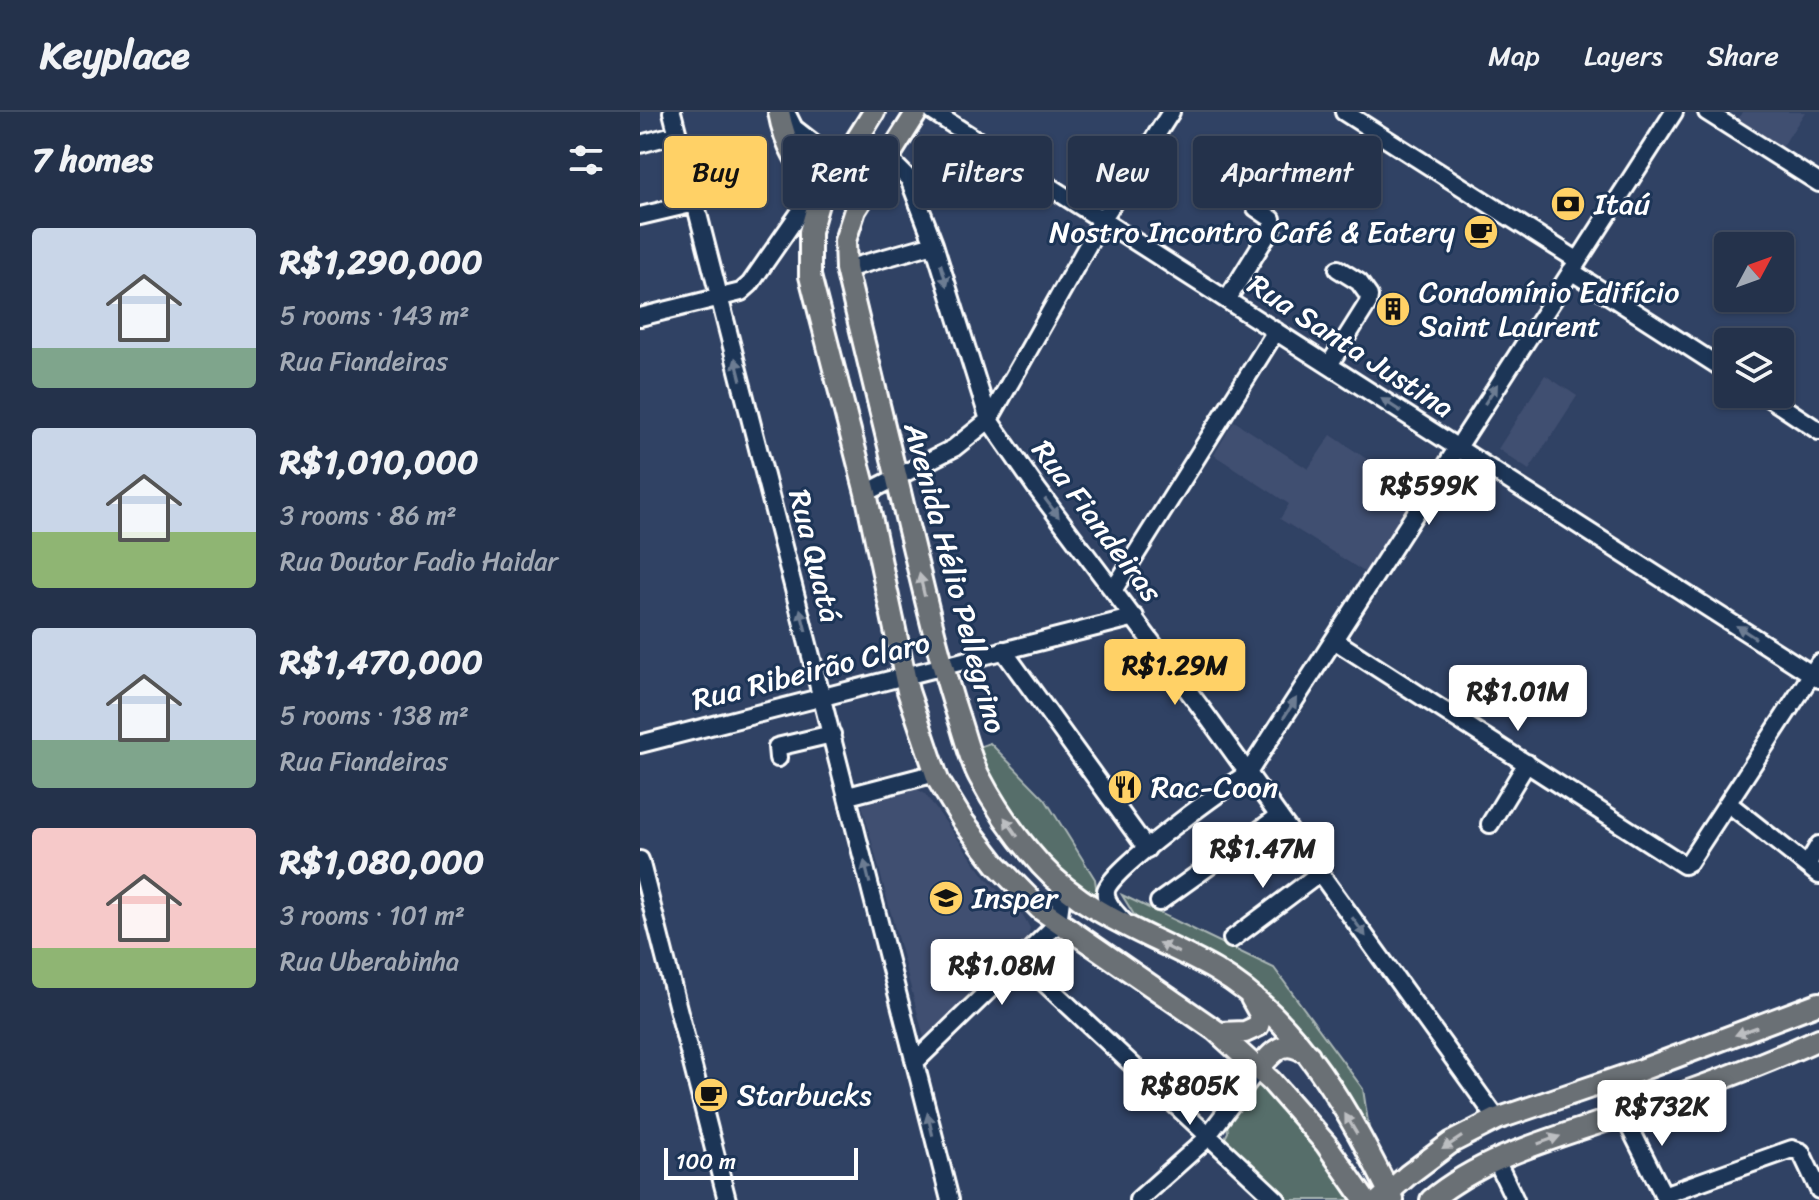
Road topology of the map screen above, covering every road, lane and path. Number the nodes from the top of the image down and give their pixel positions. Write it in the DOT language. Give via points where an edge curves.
graph roads {
  1 [pos="672,112"];
  2 [pos="779,112"];
  3 [pos="786,112"];
  4 [pos="874,112"];
  5 [pos="917,112"];
  6 [pos="933,112"];
  7 [pos="1171,112"];
  8 [pos="1344,112"];
  9 [pos="1674,112"];
  10 [pos="1707,112"];
  11 [pos="677,134"];
  12 [pos="784,136"];
  13 [pos="803,136"];
  14 [pos="858,136"];
  15 [pos="898,140"];
  16 [pos="640,144"];
  17 [pos="898,167"];
  18 [pos="1819,183"];
  19 [pos="674,208"];
  20 [pos="696,208"];
  21 [pos="806,208"];
  22 [pos="818,208"];
  23 [pos="857,208"];
  24 [pos="1256,208"];
  25 [pos="640,216"];
  26 [pos="1102,220"];
  27 [pos="934,244"];
  28 [pos="1574,266"];
  29 [pos="846,269"];
  30 [pos="1338,269"];
  31 [pos="719,297"];
  32 [pos="1227,300"];
  33 [pos="640,317"];
  34 [pos="1276,331"];
  35 [pos="1714,362"];
  36 [pos="1329,365"];
  37 [pos="1784,408"];
  38 [pos="989,420"];
  39 [pos="1819,431"];
  40 [pos="1457,447"];
  41 [pos="897,476"];
  42 [pos="866,493"];
  43 [pos="1114,589"];
  44 [pos="1135,617"];
  45 [pos="1334,640"];
  46 [pos="1003,650"];
  47 [pos="941,667"];
  48 [pos="1817,672"];
  49 [pos="905,676"];
  50 [pos="822,698"];
  51 [pos="832,734"];
  52 [pos="640,744"];
  53 [pos="778,758"];
  54 [pos="1527,763"];
  55 [pos="936,773"];
  56 [pos="1248,773"];
  57 [pos="848,796"];
  58 [pos="1729,804"];
  59 [pos="1279,816"];
  60 [pos="1490,824"];
  61 [pos="1819,845"];
  62 [pos="1147,849"];
  63 [pos="640,860"];
  64 [pos="1813,870"];
  65 [pos="1320,873"];
  66 [pos="1063,885"];
  67 [pos="644,892"];
  68 [pos="1159,902"];
  69 [pos="1058,923"];
  70 [pos="1130,929"];
  71 [pos="1232,939"];
  72 [pos="1021,961"];
  73 [pos="1243,987"];
  74 [pos="1819,1003"];
  75 [pos="1219,1033"];
  76 [pos="1819,1039"];
  77 [pos="916,1061"];
  78 [pos="1314,1061"];
  79 [pos="1258,1069"];
  80 [pos="1623,1114"];
  81 [pos="1497,1119"];
  82 [pos="1208,1136"];
  83 [pos="1496,1160"];
  84 [pos="1819,1190"];
  85 [pos="1387,1197"];
  86 [pos="1664,1198"];
  87 [pos="727,1200"];
  88 [pos="950,1200"];
  89 [pos="1138,1200"];
  90 [pos="1277,1200"];
  91 [pos="1365,1200"];
  92 [pos="1431,1200"];
  93 [pos="1515,1200"];
  1 -- 11 [label="street, Rua Quatá"];
  2 -- 12 [label="main road"];
  3 -- 13 [label="street"];
  4 -- 14 [label="main road"];
  5 -- 15 [label="main road, Avenida Hélio Pellegrino"];
  6 -- 26 [label="street, Rua Santa Justina"];
  7 -- 26 [label="street"];
  8 -- 28 [label="street"];
  9 -- 28 [label="street"];
  10 -- 18 [label="street"];
  11 -- 16 [label="street"];
  17 -- 27 [label="street, Rua Fiandeiras" via="915,188"];
  19 -- 25 [label="street"];
  20 -- 31 [label="street, Rua Quatá"];
  21 -- 31 [label="street" via="747,287"];
  22 -- 42 [label="main road" via="810,232 810,276"];
  23 -- 29 [label="main road, Avenida Hélio Pellegrino" via="845,241"];
  24 -- 32 [label="street" via="1272,219 1272,227"];
  26 -- 32 [label="street, Rua Santa Justina"];
  26 -- 38 [label="street"];
  27 -- 29 [label="street"];
  27 -- 38 [label="street, Rua Fiandeiras, one-way"];
  28 -- 35 [label="street"];
  40 -- 28 [label="street, one-way"];
  29 -- 41 [label="main road, Avenida Hélio Pellegrino"];
  30 -- 36 [label="street" via="1369,296"];
  31 -- 33 [label="street"];
  50 -- 31 [label="street, Rua Quatá, one-way"];
  32 -- 34 [label="street, Rua Santa Justina"];
  34 -- 36 [label="street, Rua Santa Justina"];
  34 -- 43 [label="street"];
  40 -- 36 [label="street, Rua Santa Justina, one-way"];
  37 -- 39 [label="street"];
  38 -- 41 [label="street" via="954,448"];
  38 -- 43 [label="street, Rua Fiandeiras, one-way"];
  40 -- 45 [label="street"];
  48 -- 40 [label="street, Rua Santa Justina, one-way"];
  41 -- 42 [label="street"];
  47 -- 41 [label="main road, Avenida Hélio Pellegrino, one-way"];
  42 -- 49 [label="main road"];
  43 -- 44 [label="street, Rua Fiandeiras"];
  44 -- 46 [label="street, Rua Ribeirão Claro"];
  44 -- 56 [label="street, Rua Fiandeiras"];
  45 -- 54 [label="street"];
  56 -- 45 [label="street, one-way"];
  46 -- 47 [label="street, Rua Ribeirão Claro"];
  46 -- 62 [label="street"];
  47 -- 49 [label="street, Rua Ribeirão Claro"];
  66 -- 47 [label="main road, Avenida Hélio Pellegrino, one-way" via="1011,829 977,774"];
  48 -- 58 [label="street"];
  49 -- 50 [label="street, Rua Ribeirão Claro"];
  49 -- 55 [label="main road"];
  50 -- 51 [label="street, Rua Quatá"];
  50 -- 52 [label="street, Rua Ribeirão Claro"];
  51 -- 53 [label="street" via="777,747"];
  51 -- 57 [label="street, Rua Quatá"];
  54 -- 58 [label="street" via="1684,865"];
  54 -- 60 [label="street"];
  55 -- 57 [label="street"];
  55 -- 69 [label="main road" via="996,864"];
  56 -- 59 [label="street, Rua Fiandeiras"];
  56 -- 62 [label="street"];
  77 -- 57 [label="street, Rua Quatá, one-way"];
  58 -- 64 [label="street"];
  59 -- 65 [label="street, Rua Fiandeiras"];
  59 -- 68 [label="street"];
  61 -- 64 [label="street"];
  62 -- 70 [label="street" via="1117,872 1106,889 1106,899"];
  63 -- 67 [label="street"];
  65 -- 71 [label="street"];
  65 -- 81 [label="street, Rua Fiandeiras, one-way"];
  66 -- 69 [label="street"];
  66 -- 70 [label="main road, Avenida Hélio Pellegrino"];
  67 -- 87 [label="street"];
  69 -- 72 [label="street"];
  69 -- 75 [label="main road"];
  73 -- 70 [label="main road, Avenida Hélio Pellegrino, one-way"];
  72 -- 77 [label="street"];
  72 -- 82 [label="street"];
  73 -- 75 [label="main road" via="1260,1021 1250,1031"];
  73 -- 78 [label="main road, Avenida Hélio Pellegrino"];
  74 -- 81 [label="main road, one-way"];
  75 -- 79 [label="main road"];
  76 -- 80 [label="main road"];
  88 -- 77 [label="street, Rua Quatá, one-way"];
  78 -- 79 [label="main road" via="1287,1045"];
  85 -- 78 [label="main road, Avenida Hélio Pellegrino, one-way"];
  79 -- 82 [label="street"];
  79 -- 91 [label="main road" via="1326,1144"];
  83 -- 80 [label="main road, one-way"];
  80 -- 86 [label="street"];
  81 -- 85 [label="main road, one-way" via="1452,1142"];
  82 -- 89 [label="street"];
  82 -- 90 [label="street"];
  83 -- 92 [label="main road"];
  83 -- 93 [label="street"];
  84 -- 86 [label="street" via="1801,1152 1792,1149"];
}
